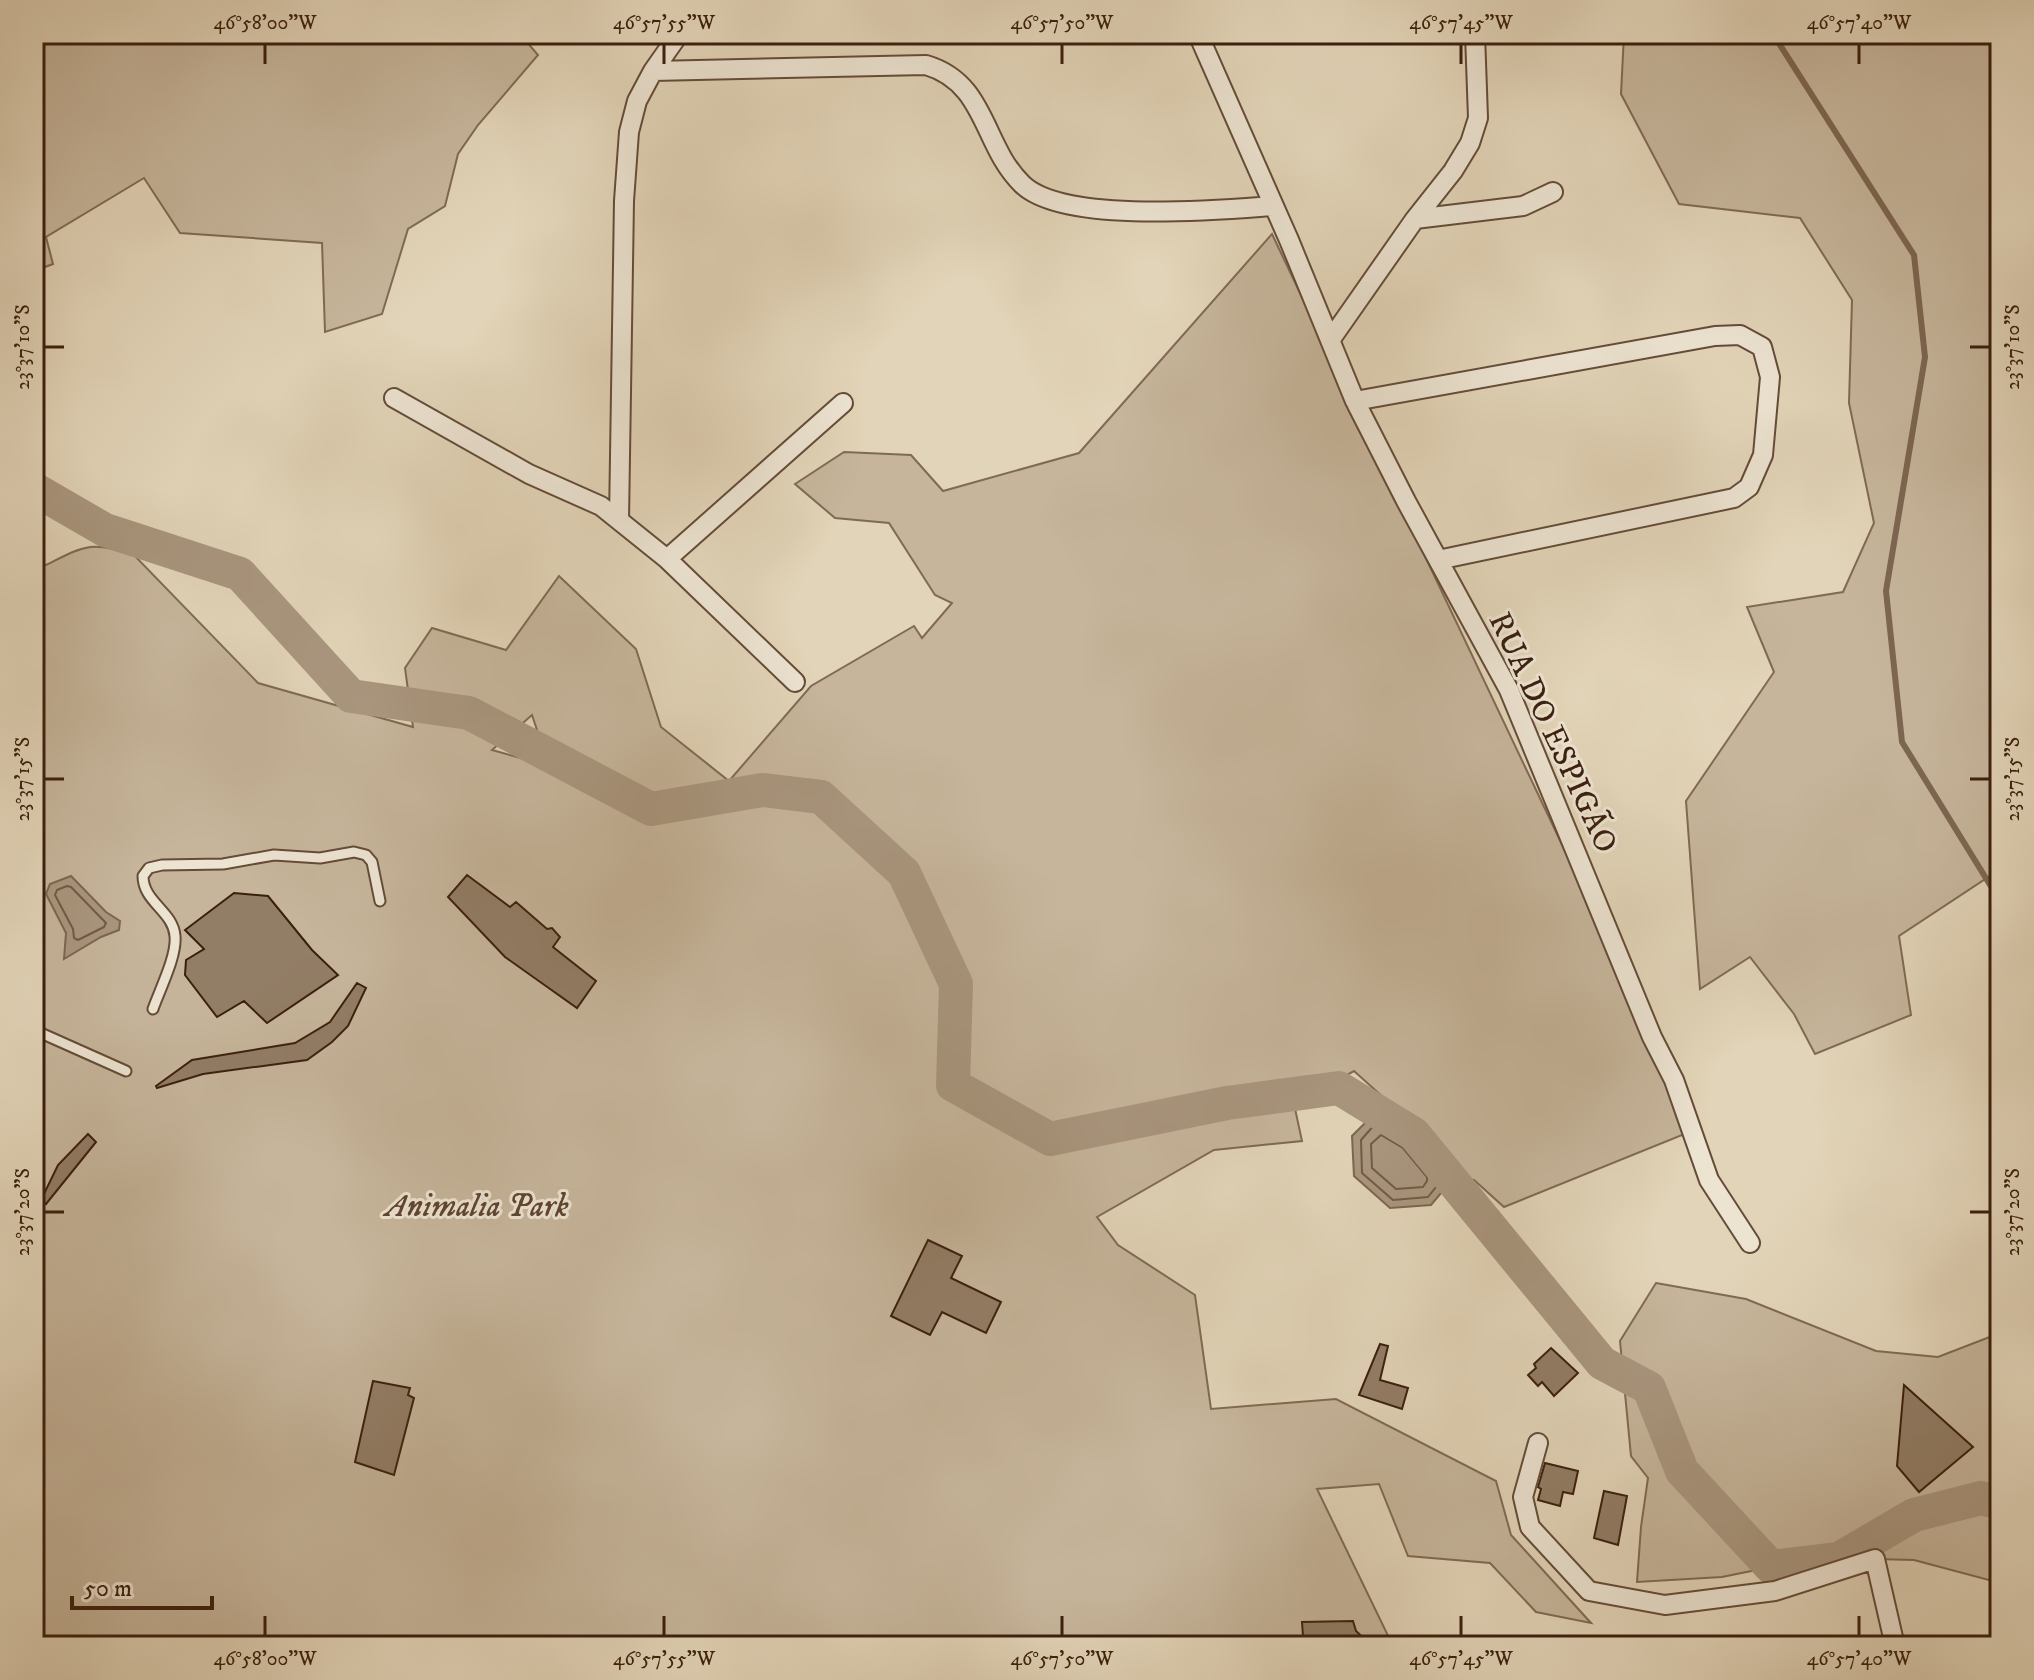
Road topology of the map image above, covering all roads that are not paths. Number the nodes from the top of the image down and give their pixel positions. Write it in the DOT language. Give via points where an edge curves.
graph roads {
  1 [pos="679,34"];
  2 [pos="1198,34"];
  3 [pos="1475,34"];
  4 [pos="653,71"];
  5 [pos="1553,192"];
  6 [pos="1272,206"];
  7 [pos="1415,219"];
  8 [pos="1331,339"];
  9 [pos="394,398"];
  10 [pos="1355,401"];
  11 [pos="843,403"];
  12 [pos="619,520"];
  13 [pos="667,559"];
  14 [pos="1438,560"];
  15 [pos="795,682"];
  16 [pos="380,901"];
  17 [pos="153,1009"];
  18 [pos="34,1030"];
  19 [pos="126,1071"];
  20 [pos="1750,1243"];
  21 [pos="1538,1443"];
  22 [pos="1895,1646"];
  1 -- 4 [label="street"];
  2 -- 6 [label="street, RUA DO ESPIGÃO"];
  3 -- 7 [label="street" via="1478,118 1470,143"];
  4 -- 6 [label="street" via="926,65 961,83 983,116 1000,157 1023,186 1054,202 1119,210"];
  4 -- 12 [label="street" via="637,101 627,157"];
  5 -- 7 [label="street" via="1523,206"];
  6 -- 8 [label="street, RUA DO ESPIGÃO"];
  7 -- 8 [label="street"];
  8 -- 10 [label="street, RUA DO ESPIGÃO"];
  9 -- 12 [label="street" via="529,474 590,499"];
  10 -- 14 [label="street, RUA DO ESPIGÃO"];
  10 -- 14 [label="street" via="1715,336 1740,335 1762,347 1770,377 1763,455 1749,487 1734,498"];
  11 -- 13 [label="street"];
  12 -- 13 [label="street"];
  13 -- 15 [label="street"];
  14 -- 20 [label="street, RUA DO ESPIGÃO" via="1509,690 1674,1080 1709,1180"];
  16 -- 17 [label="lane" via="372,862 354,852 149,868 143,888 175,935"];
  18 -- 19 [label="lane"];
  21 -- 22 [label="street" via="1523,1497 1530,1527 1589,1591 1665,1605 1775,1591 1875,1559"];
}
